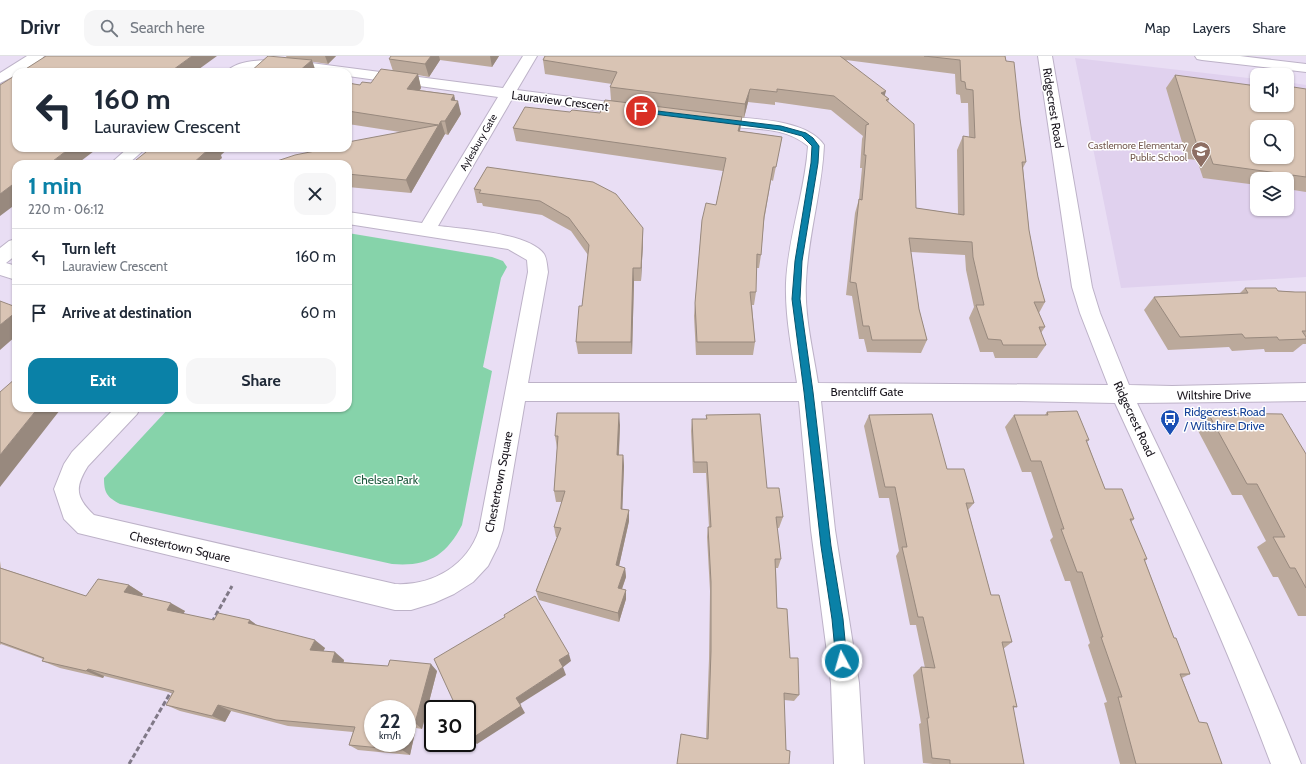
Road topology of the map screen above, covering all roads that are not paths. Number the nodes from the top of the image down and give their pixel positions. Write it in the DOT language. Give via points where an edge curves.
graph roads {
  1 [pos="37,56"];
  2 [pos="530,56"];
  3 [pos="1045,56"];
  4 [pos="1202,56"];
  5 [pos="18,68"];
  6 [pos="242,68"];
  7 [pos="318,68"];
  8 [pos="1306,68"];
  9 [pos="12,72"];
  10 [pos="352,73"];
  11 [pos="0,79"];
  12 [pos="507,94"];
  13 [pos="646,112"];
  14 [pos="700,119"];
  15 [pos="133,152"];
  16 [pos="123,160"];
  17 [pos="352,219"];
  18 [pos="427,229"];
  19 [pos="12,248"];
  20 [pos="0,258"];
  21 [pos="0,268"];
  22 [pos="12,272"];
  23 [pos="516,392"];
  24 [pos="808,392"];
  25 [pos="1306,392"];
  26 [pos="1122,394"];
  27 [pos="125,412"];
  28 [pos="849,764"];
  29 [pos="1286,764"];
  1 -- 5 [label="street"];
  2 -- 12 [label="street, Aylesbury Gate"];
  3 -- 26 [label="street, Ridgecrest Road" via="1082,287"];
  4 -- 8 [label="street"];
  6 -- 7 [label="street, Lauraview Crescent" via="250,64 274,62"];
  9 -- 11 [label="street"];
  10 -- 12 [label="street, Lauraview Crescent"];
  12 -- 13 [label="street, Lauraview Crescent"];
  12 -- 18 [label="street, Aylesbury Gate"];
  14 -- 24 [label="street" via="781,128 804,135 816,146 796,299"];
  15 -- 16 [label="street"];
  17 -- 18 [label="street, Chestertown Square"];
  18 -- 23 [label="street, Chestertown Square" via="512,243 527,250 536,258 538,272"];
  19 -- 20 [label="street"];
  21 -- 22 [label="street"];
  23 -- 24 [label="street, Brentcliff Gate"];
  23 -- 27 [label="street, Chestertown Square" via="491,530 485,549 471,568 449,584 412,598 395,597 87,525 73,511 66,489 72,471 80,459"];
  24 -- 26 [label="street, Brentcliff Gate"];
  24 -- 28 [label="street" via="845,686 850,732"];
  25 -- 26 [label="street, Wiltshire Drive" via="1226,395"];
  26 -- 29 [label="street, Ridgecrest Road" via="1188,534 1262,702"];
}
